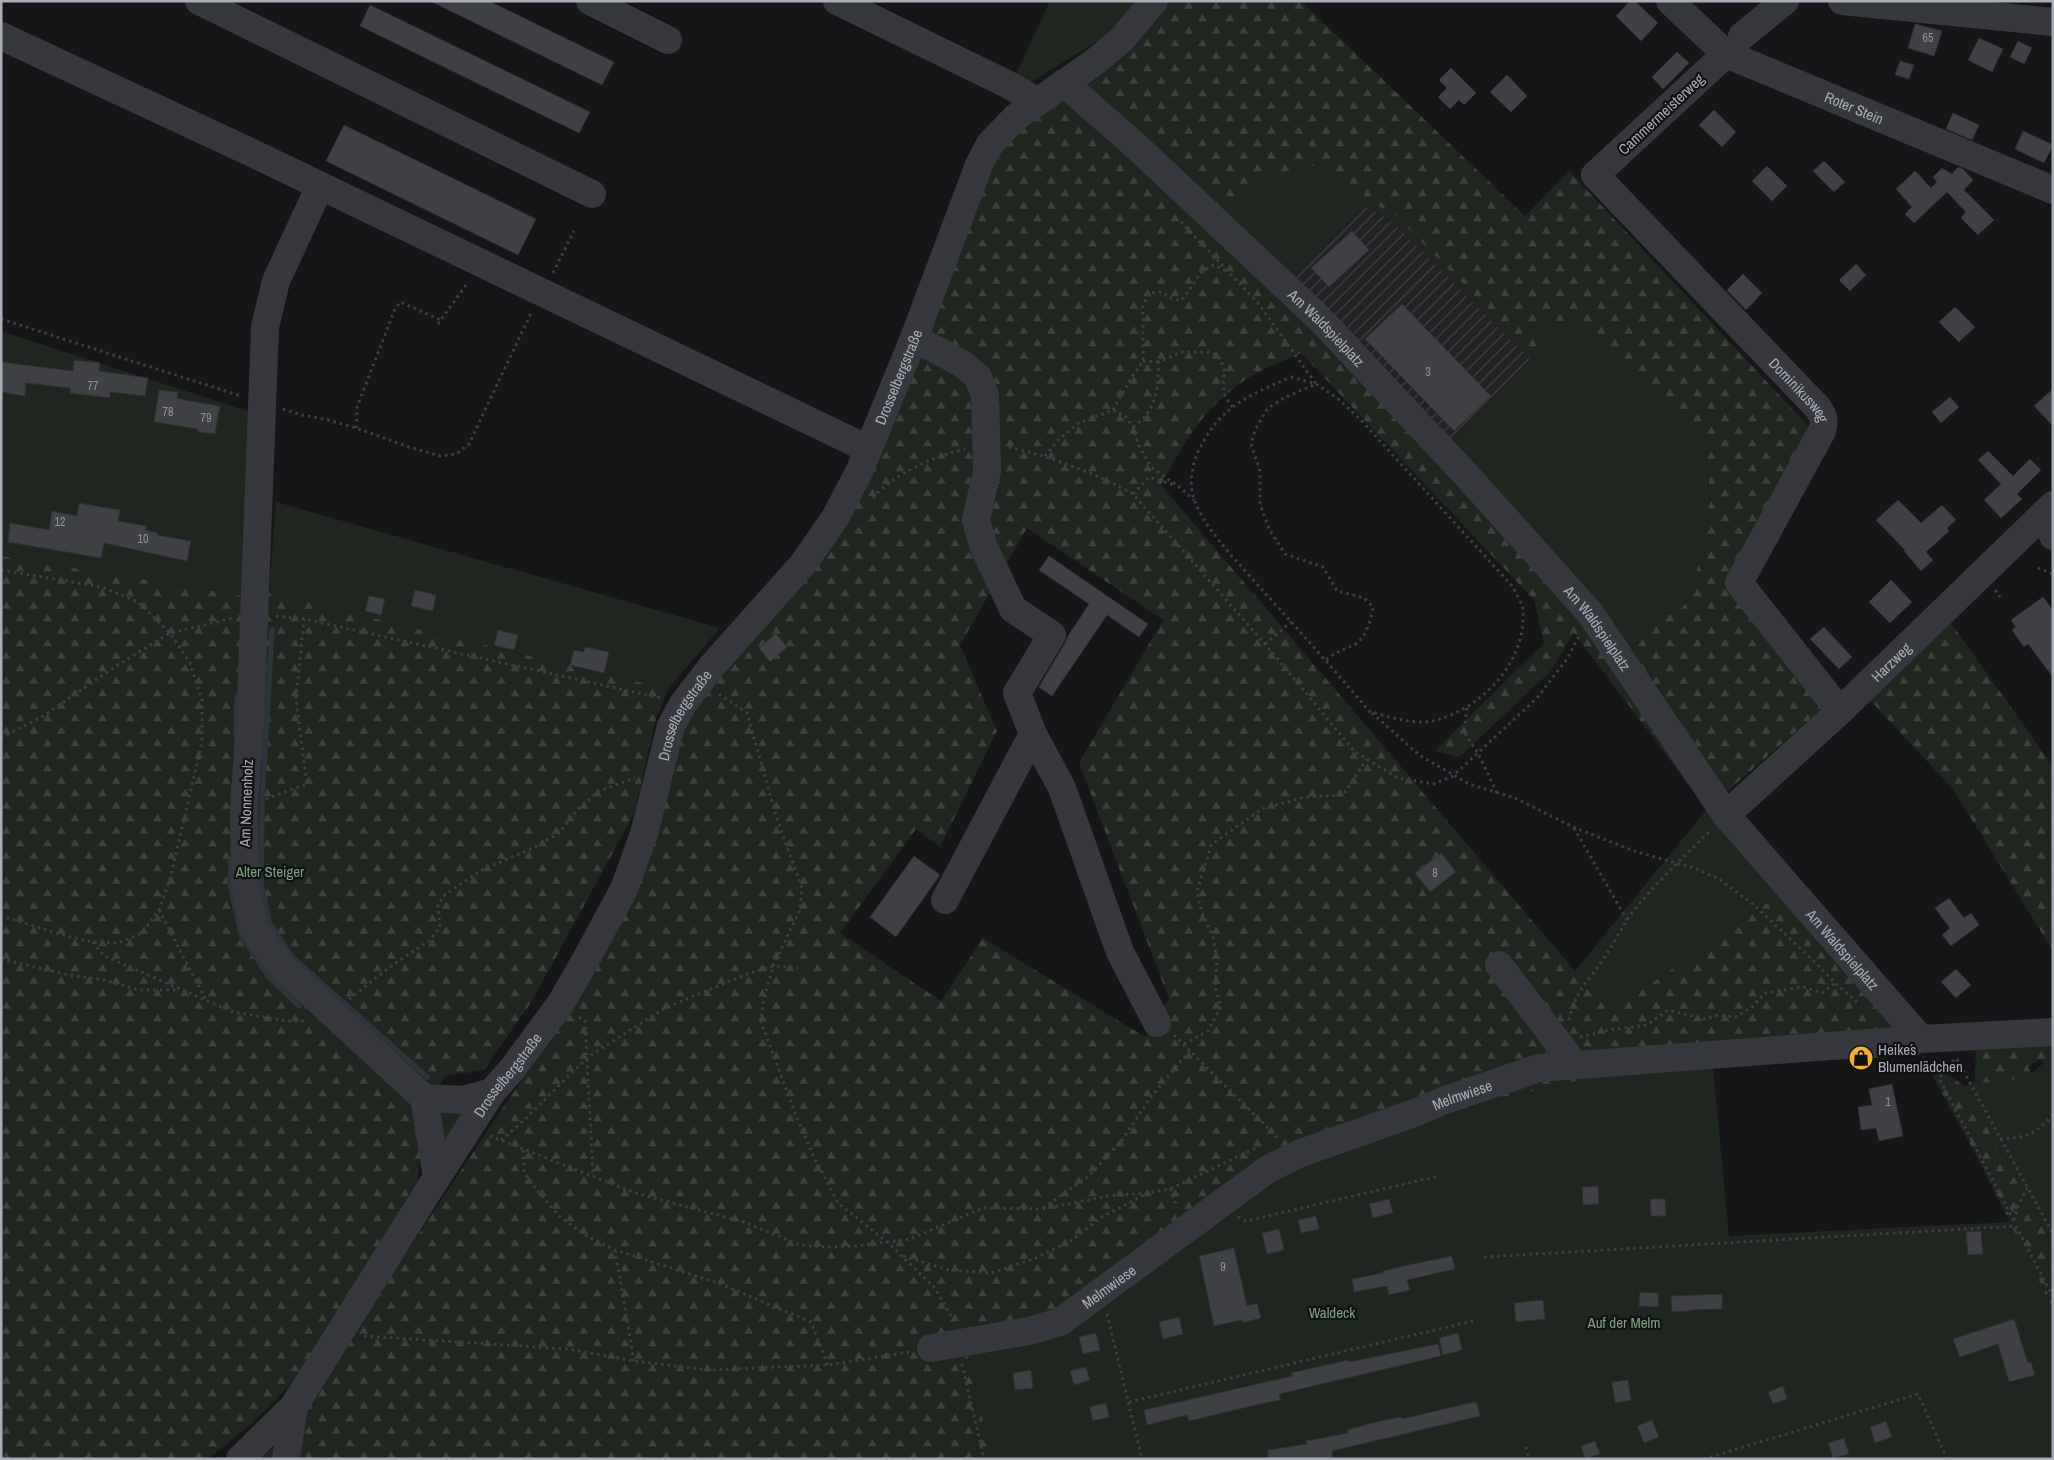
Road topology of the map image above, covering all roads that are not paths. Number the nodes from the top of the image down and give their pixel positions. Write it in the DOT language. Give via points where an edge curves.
graph roads {
  1 [pos="199,1"];
  2 [pos="590,1"];
  3 [pos="837,1"];
  4 [pos="1154,1"];
  5 [pos="1670,1"];
  6 [pos="1784,1"];
  7 [pos="1842,1"];
  8 [pos="2053,22"];
  9 [pos="1,36"];
  10 [pos="668,40"];
  11 [pos="1734,45"];
  12 [pos="1064,83"];
  13 [pos="1037,101"];
  14 [pos="1595,175"];
  15 [pos="320,186"];
  16 [pos="2053,190"];
  17 [pos="592,194"];
  18 [pos="914,338"];
  19 [pos="868,449"];
  20 [pos="2053,505"];
  21 [pos="1840,711"];
  22 [pos="1033,734"];
  23 [pos="1726,814"];
  24 [pos="945,900"];
  25 [pos="1499,964"];
  26 [pos="1157,1023"];
  27 [pos="2053,1032"];
  28 [pos="1921,1039"];
  29 [pos="1575,1065"];
  30 [pos="492,1092"];
  31 [pos="424,1098"];
  32 [pos="437,1177"];
  33 [pos="944,1346"];
  34 [pos="294,1406"];
  35 [pos="240,1459"];
  36 [pos="286,1459"];
  1 -- 17 [label="street"];
  2 -- 10 [label="street"];
  3 -- 13 [label="street"];
  4 -- 12 [label="street, Drosselbergstraße" via="1122,39 1096,62"];
  5 -- 11 [label="street, Roter Stein"];
  6 -- 11 [label="street, Cammermeisterweg"];
  7 -- 8 [label="street"];
  9 -- 15 [label="street"];
  11 -- 14 [label="street, Cammermeisterweg"];
  11 -- 16 [label="street, Roter Stein"];
  12 -- 13 [label="street, Drosselbergstraße"];
  12 -- 23 [label="street, Am Waldspielplatz" via="1320,319 1470,479 1590,613"];
  13 -- 18 [label="street, Drosselbergstraße" via="990,144"];
  14 -- 21 [label="street, Dominikusweg" via="1824,417 1822,432 1739,583"];
  15 -- 19 [label="street"];
  15 -- 31 [label="street, Am Nonnenholz" via="276,281 265,328 255,613 244,805 245,883 254,929 281,966"];
  18 -- 19 [label="street, Drosselbergstraße"];
  18 -- 22 [label="street" via="961,363 978,377 985,396 987,471 976,520 983,546 1013,609 1052,636 1017,693"];
  19 -- 30 [label="street, Drosselbergstraße" via="835,518 803,564 739,634 683,704 671,726 644,834 624,889 561,1003"];
  20 -- 21 [label="street, Harzweg"];
  21 -- 23 [label="street, Harzweg"];
  22 -- 24 [label="street"];
  22 -- 26 [label="street" via="1062,788 1120,952"];
  23 -- 28 [label="street, Am Waldspielplatz"];
  25 -- 29 [label="street"];
  27 -- 28 [label="street, Melmwiese"];
  28 -- 29 [label="street, Melmwiese"];
  29 -- 33 [label="street, Melmwiese" via="1539,1068 1417,1112 1284,1146 1268,1169 1060,1322 1029,1331"];
  30 -- 31 [label="street" via="463,1100"];
  30 -- 32 [label="street, Drosselbergstraße"];
  31 -- 32 [label="street"];
  32 -- 34 [label="street, Drosselbergstraße"];
  34 -- 35 [label="street, Drosselbergstraße"];
  34 -- 36 [label="street"];
}
